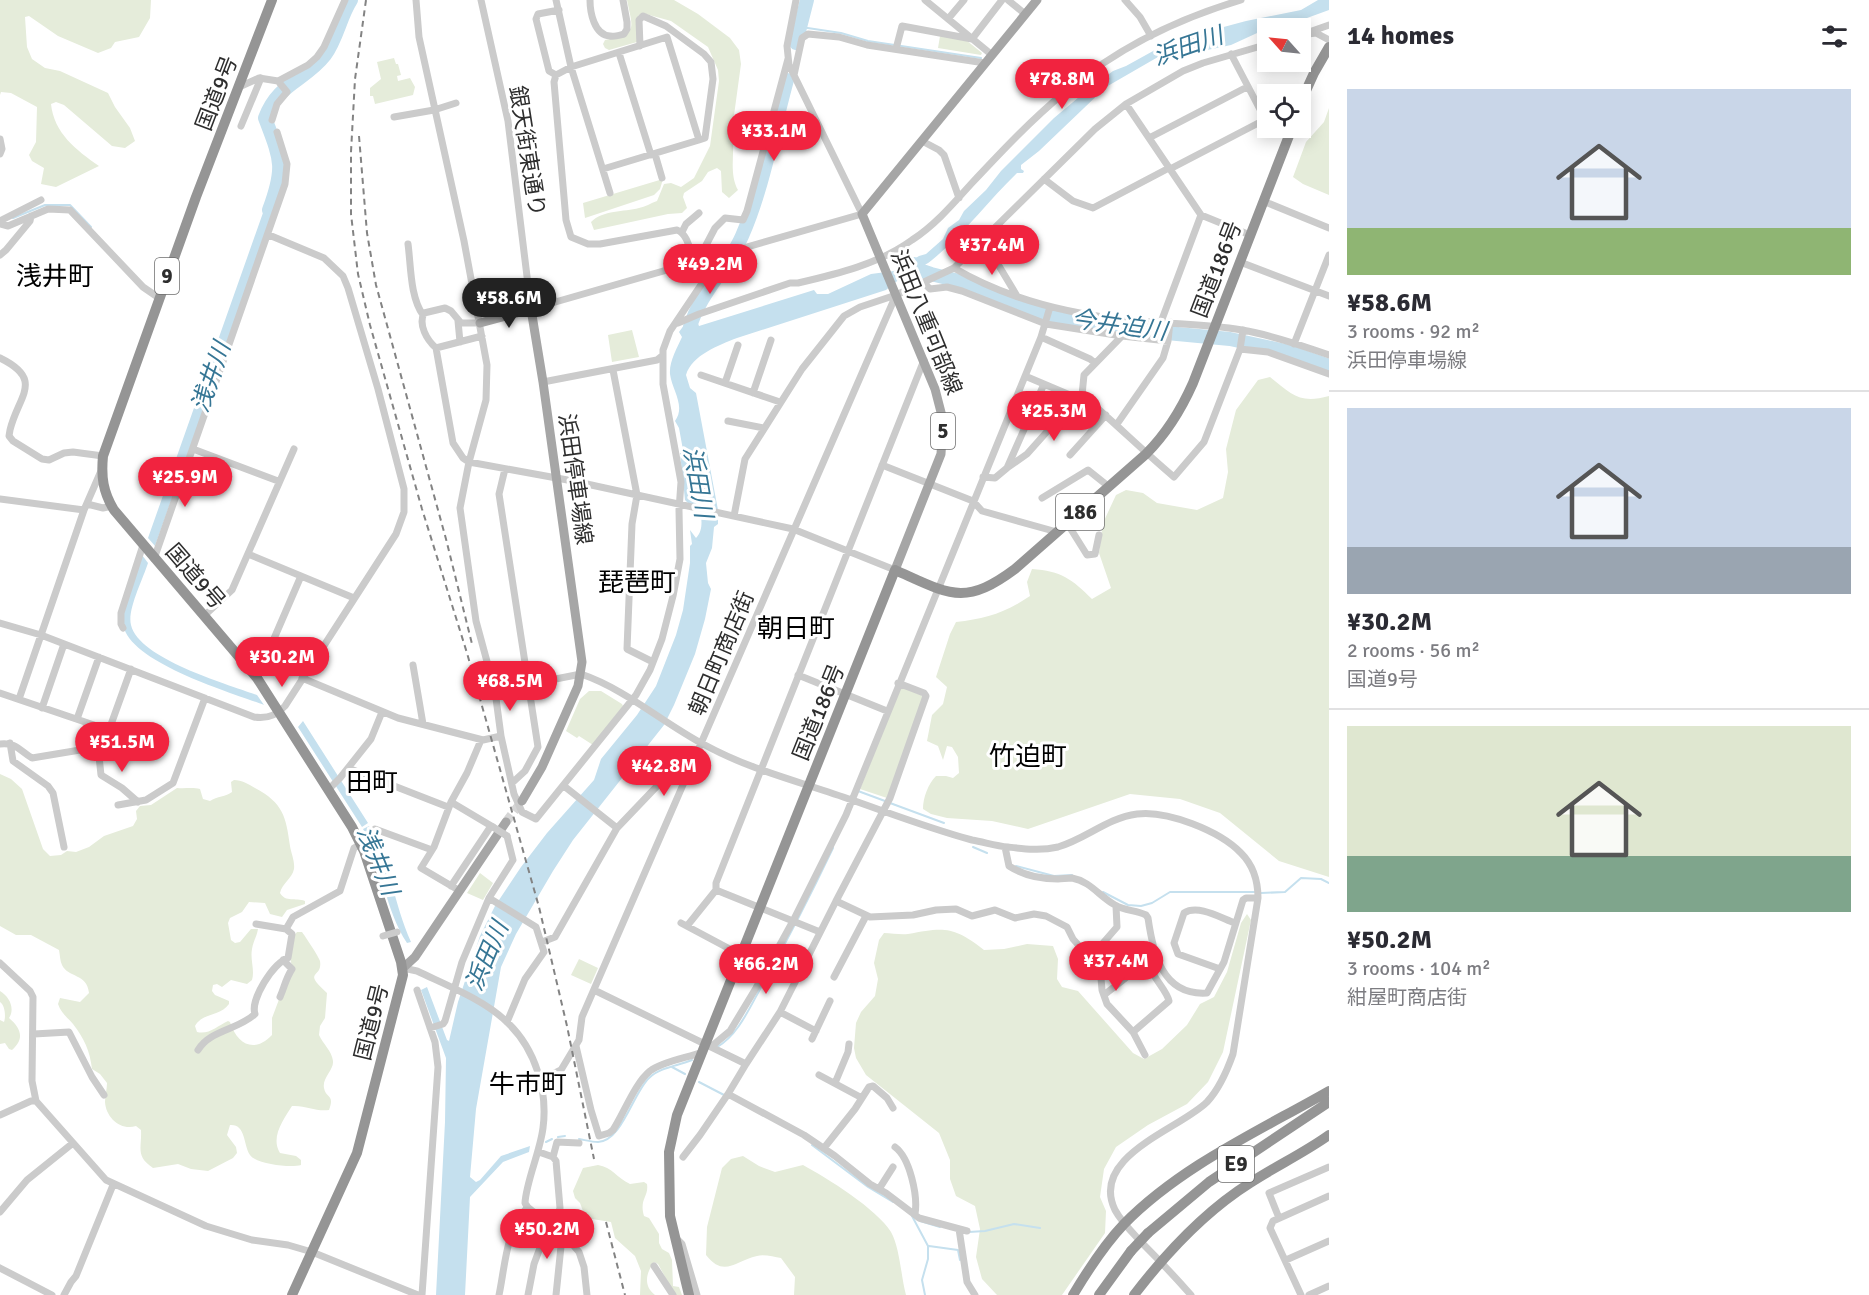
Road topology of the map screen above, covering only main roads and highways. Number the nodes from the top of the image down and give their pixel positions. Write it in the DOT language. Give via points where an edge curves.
graph roads {
  1 [pos="272,0"];
  2 [pos="1036,0"];
  3 [pos="1329,47"];
  4 [pos="1309,84"];
  5 [pos="1288,138"];
  6 [pos="480,323"];
  7 [pos="895,570"];
  8 [pos="522,801"];
  9 [pos="506,822"];
  10 [pos="403,968"];
  11 [pos="1329,1091"];
  12 [pos="1329,1102"];
  13 [pos="1329,1135"];
  14 [pos="292,1295"];
  15 [pos="689,1295"];
  16 [pos="1073,1295"];
  17 [pos="1099,1295"];
  18 [pos="1134,1295"];
  1 -- 10 [label="highway, 国道9号 / 9" via="103,456 102,486 112,506 148,551 257,678 331,787 361,844"];
  2 -- 7 [label="main road, 浜田八重可部線 / 5" via="862,214 924,360 940,404 944,429 931,485"];
  3 -- 4 [label="highway"];
  5 -- 7 [label="highway, 国道186号 / 186" via="1209,342 1180,411 1164,435 997,583 968,594 937,588"];
  6 -- 8 [label="main road, 浜田停車場線" via="531,309 581,655 578,686 542,767"];
  7 -- 15 [label="highway, 国道186号" via="677,1115 669,1152 669,1211"];
  9 -- 10 [label="main road" via="415,957"];
  10 -- 14 [label="highway, 国道9号 / 9" via="357,1153"];
  11 -- 16 [label="highway" via="1189,1171 1149,1201 1097,1257"];
  12 -- 17 [label="highway, E9, bridge" via="1187,1199 1131,1251"];
  13 -- 18 [label="highway" via="1232,1196 1188,1233"];
}
